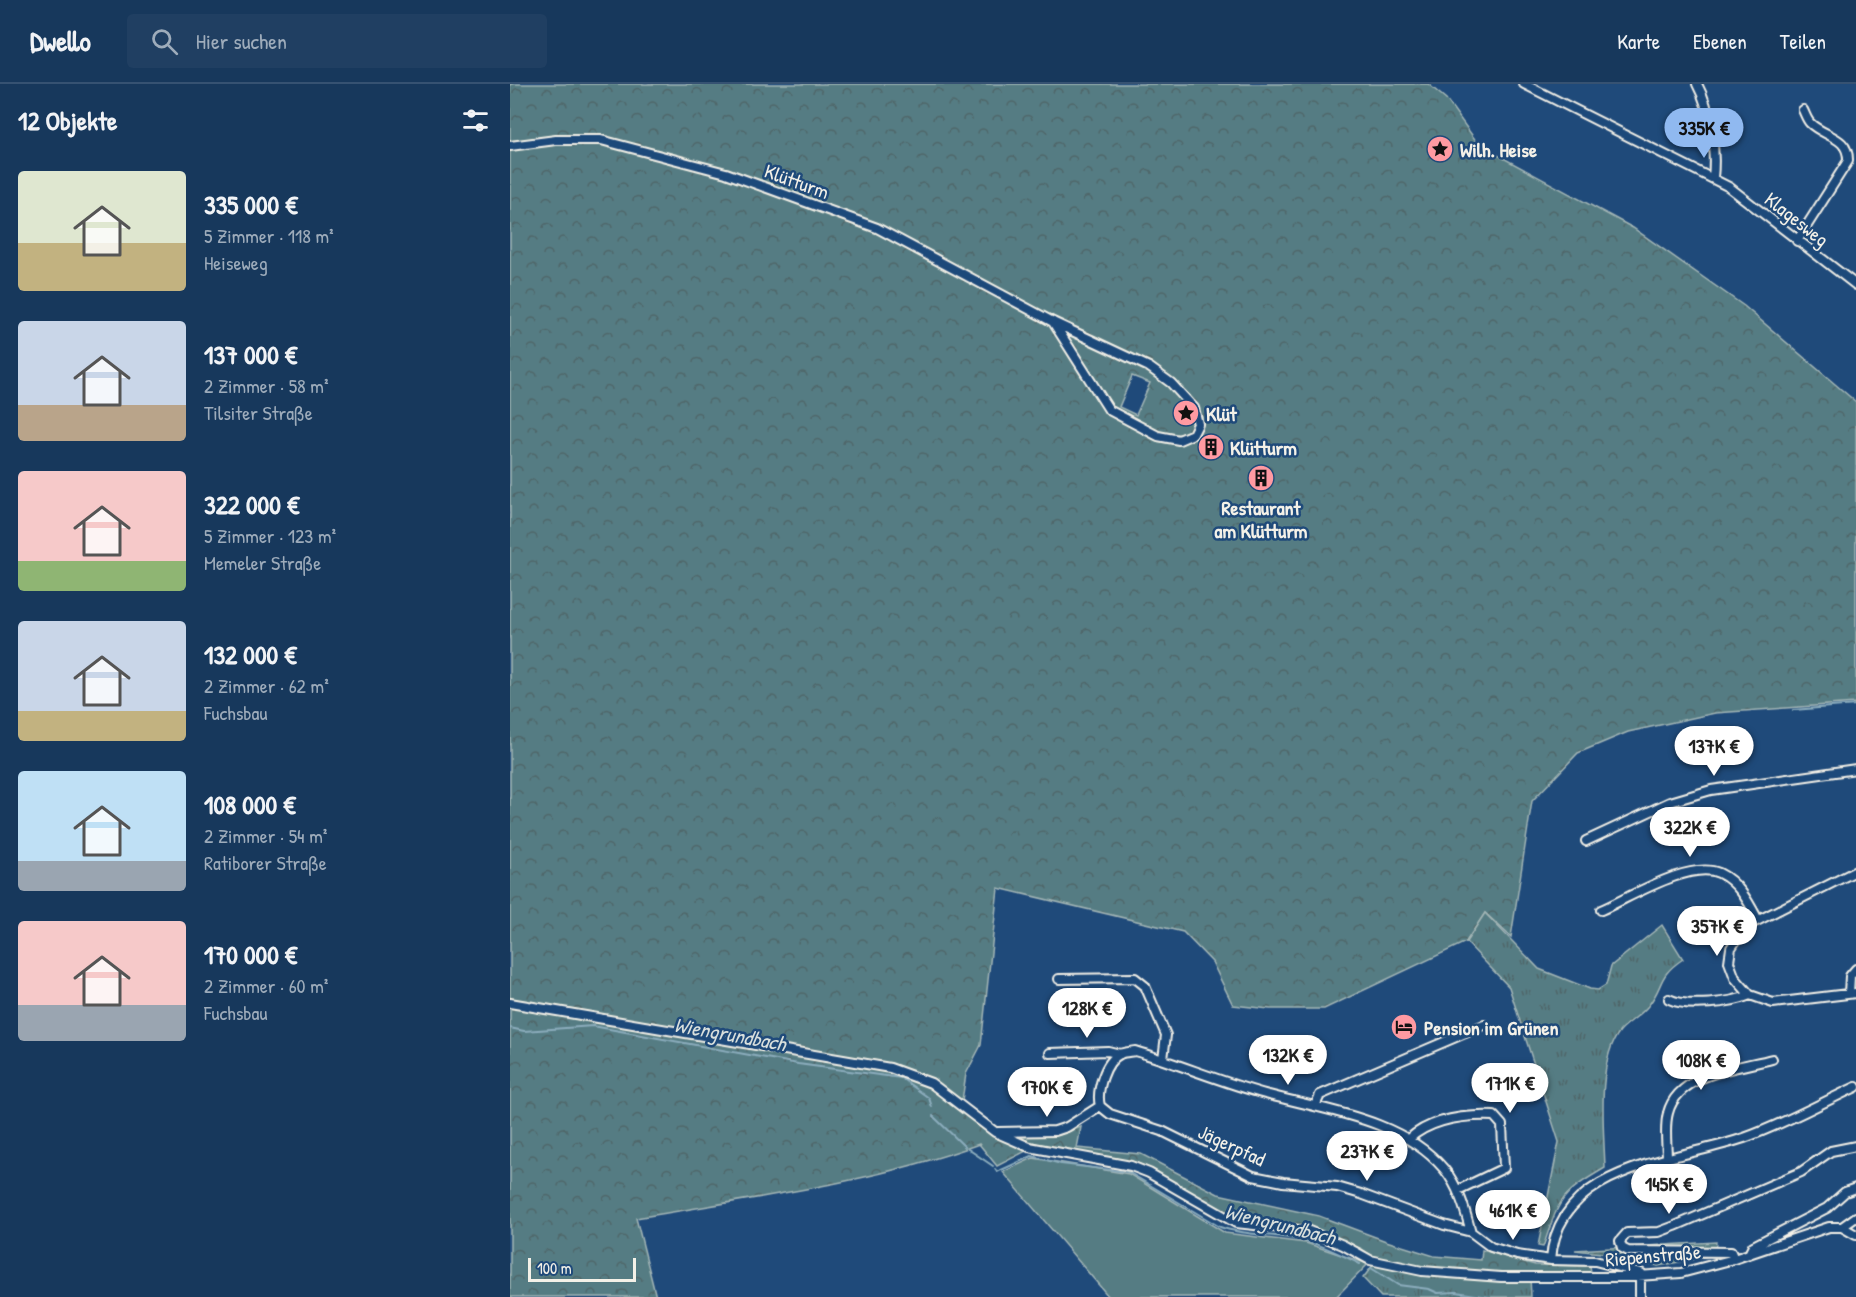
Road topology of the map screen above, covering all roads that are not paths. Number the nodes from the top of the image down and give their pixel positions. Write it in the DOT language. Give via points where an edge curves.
graph roads {
  1 [pos="1524,84"];
  2 [pos="1697,84"];
  3 [pos="1803,110"];
  4 [pos="510,146"];
  5 [pos="1713,178"];
  6 [pos="1797,241"];
  7 [pos="1856,285"];
  8 [pos="1053,322"];
  9 [pos="1856,769"];
  10 [pos="1586,841"];
  11 [pos="1856,872"];
  12 [pos="1601,910"];
  13 [pos="1757,918"];
  14 [pos="1856,969"];
  15 [pos="1059,978"];
  16 [pos="1853,993"];
  17 [pos="1750,995"];
  18 [pos="1669,999"];
  19 [pos="510,1003"];
  20 [pos="1484,1025"];
  21 [pos="1050,1053"];
  22 [pos="1120,1054"];
  23 [pos="1163,1059"];
  24 [pos="1772,1059"];
  25 [pos="1856,1087"];
  26 [pos="1100,1106"];
  27 [pos="1315,1106"];
  28 [pos="995,1132"];
  29 [pos="1408,1139"];
  30 [pos="1856,1146"];
  31 [pos="1667,1159"];
  32 [pos="1856,1188"];
  33 [pos="1458,1190"];
  34 [pos="1856,1217"];
  35 [pos="1842,1227"];
  36 [pos="1471,1232"];
  37 [pos="1856,1235"];
  38 [pos="1749,1254"];
  39 [pos="1734,1259"];
  40 [pos="1551,1260"];
  41 [pos="1595,1260"];
  42 [pos="1652,1275"];
  43 [pos="1640,1276"];
  44 [pos="1600,1277"];
  45 [pos="1640,1297"];
  1 -- 5 [label="street, Klagesweg"];
  2 -- 5 [label="street" via="1706,102"];
  3 -- 6 [label="street" via="1810,123 1843,143 1848,161"];
  4 -- 8 [label="street, Klütturm" via="564,139 601,140 726,173 877,228"];
  5 -- 6 [label="street, Klagesweg"];
  6 -- 7 [label="street, Klagesweg"];
  8 -- 8 [label="street, Klütturm" via="1109,410 1158,436 1179,441 1193,434 1198,416 1171,383 1149,367"];
  9 -- 10 [label="street" via="1711,790 1670,802"];
  11 -- 13 [label="street"];
  12 -- 13 [label="street" via="1688,871 1718,873 1743,892"];
  13 -- 17 [label="street" via="1736,939 1729,962 1735,978"];
  14 -- 16 [label="street" via="1850,976"];
  15 -- 23 [label="street" via="1135,978 1145,986 1166,1035"];
  16 -- 17 [label="street" via="1773,1003"];
  17 -- 18 [label="street" via="1738,1000 1679,1004"];
  19 -- 28 [label="street, Riepenstraße" via="890,1068 931,1083"];
  20 -- 27 [label="street" via="1320,1095"];
  21 -- 22 [label="street"];
  22 -- 23 [label="street" via="1135,1051"];
  22 -- 26 [label="street" via="1102,1079"];
  23 -- 27 [label="street" via="1225,1082"];
  24 -- 31 [label="street" via="1692,1081 1680,1089 1671,1100 1667,1116"];
  25 -- 31 [label="street" via="1747,1137"];
  26 -- 28 [label="street" via="1055,1131"];
  26 -- 36 [label="street, Jägerpfad" via="1162,1131 1253,1176 1337,1187"];
  27 -- 29 [label="street"];
  28 -- 44 [label="street, Riepenstraße" via="1029,1147 1131,1166 1236,1224 1309,1231 1370,1260 1461,1276"];
  29 -- 33 [label="street" via="1444,1169"];
  29 -- 33 [label="street" via="1418,1130 1445,1121 1470,1115 1494,1116 1502,1125 1504,1168"];
  30 -- 39 [label="street" via="1831,1151 1801,1172 1675,1226 1659,1232 1627,1233 1620,1241 1628,1251 1731,1251"];
  31 -- 40 [label="street" via="1587,1190 1574,1201 1557,1227"];
  32 -- 38 [label="street, Riepenstraße" via="1827,1208 1753,1246"];
  33 -- 36 [label="street"];
  34 -- 35 [label="street, Riepenstraße"];
  35 -- 37 [label="street"];
  35 -- 38 [label="street, Riepenstraße" via="1828,1227"];
  36 -- 40 [label="street, Jägerpfad" via="1491,1247"];
  38 -- 39 [label="street, Riepenstraße"];
  39 -- 42 [label="street, Riepenstraße" via="1681,1273"];
  40 -- 41 [label="street, Jägerpfad"];
  41 -- 42 [label="street, Jägerpfad"];
  41 -- 44 [label="street" via="1603,1267"];
  42 -- 43 [label="street, Riepenstraße"];
  43 -- 44 [label="street, Riepenstraße"];
  43 -- 45 [label="street"];
}
